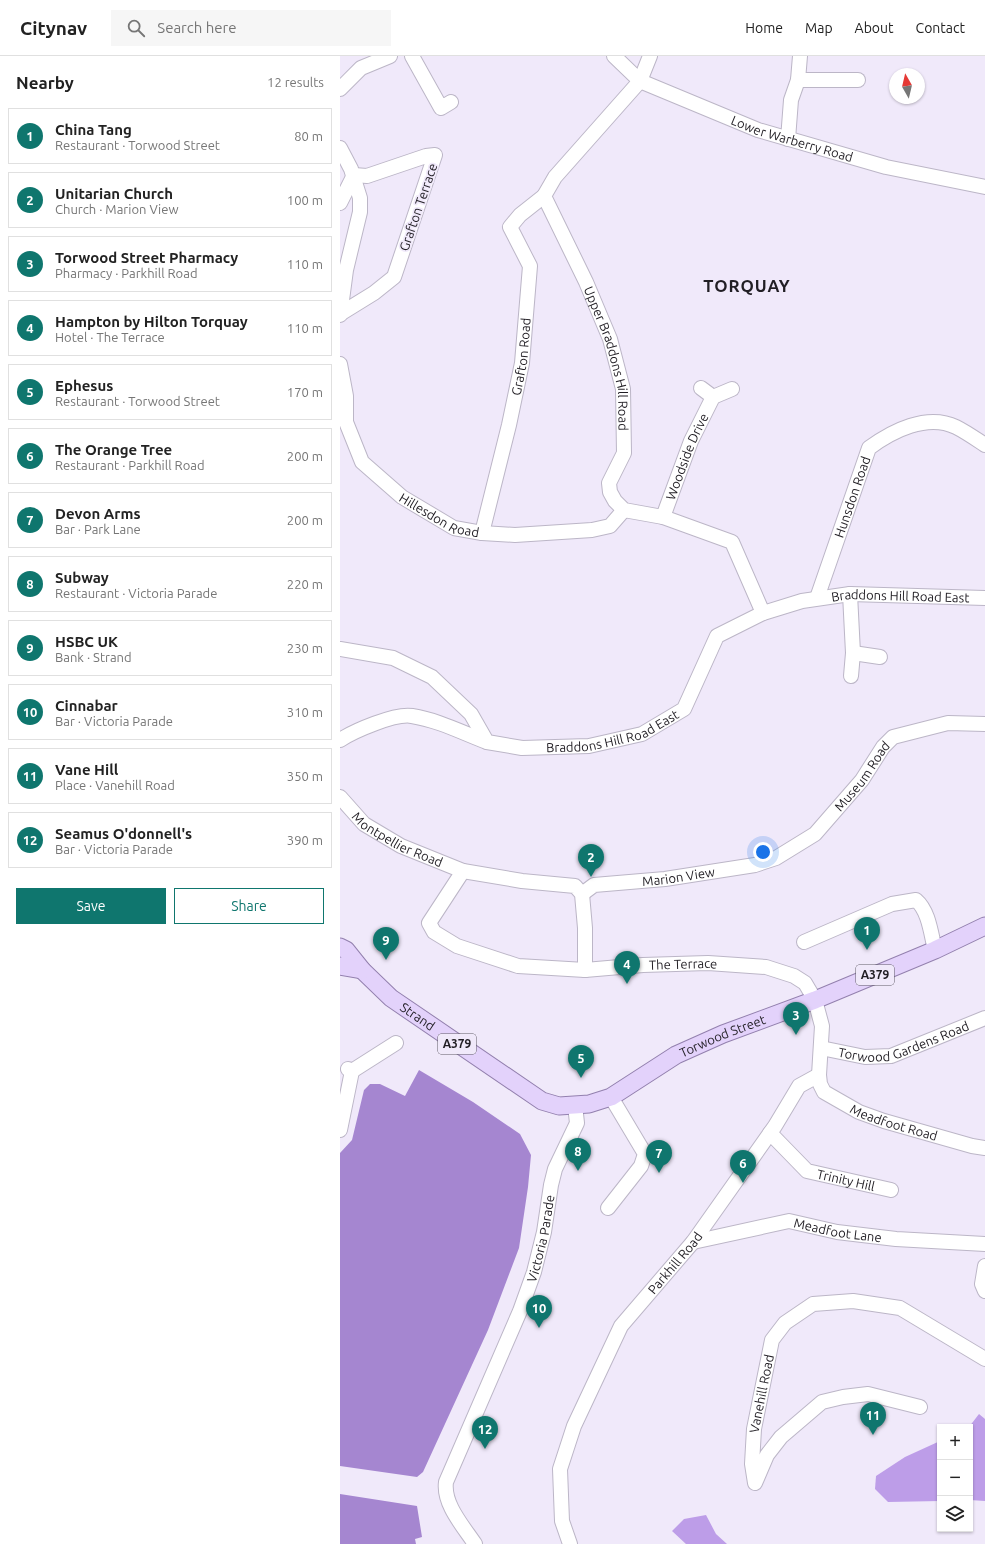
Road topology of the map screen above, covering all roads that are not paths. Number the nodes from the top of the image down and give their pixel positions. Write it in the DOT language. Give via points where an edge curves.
graph roads {
  1 [pos="390,56"];
  2 [pos="412,56"];
  3 [pos="614,56"];
  4 [pos="650,56"];
  5 [pos="800,56"];
  6 [pos="640,80"];
  7 [pos="798,80"];
  8 [pos="858,80"];
  9 [pos="340,89"];
  10 [pos="451,102"];
  11 [pos="788,140"];
  12 [pos="340,148"];
  13 [pos="354,175"];
  14 [pos="985,187"];
  15 [pos="544,196"];
  16 [pos="340,203"];
  17 [pos="340,314"];
  18 [pos="340,364"];
  19 [pos="702,388"];
  20 [pos="732,388"];
  21 [pos="713,397"];
  22 [pos="985,445"];
  23 [pos="624,510"];
  24 [pos="663,517"];
  25 [pos="482,533"];
  26 [pos="850,594"];
  27 [pos="816,598"];
  28 [pos="985,598"];
  29 [pos="763,613"];
  30 [pos="340,649"];
  31 [pos="853,653"];
  32 [pos="880,657"];
  33 [pos="851,676"];
  34 [pos="985,724"];
  35 [pos="340,740"];
  36 [pos="487,742"];
  37 [pos="340,797"];
  38 [pos="776,858"];
  39 [pos="463,871"];
  40 [pos="582,894"];
  41 [pos="985,926"];
  42 [pos="804,942"];
  43 [pos="340,948"];
  44 [pos="935,950"];
  45 [pos="340,966"];
  46 [pos="362,970"];
  47 [pos="585,970"];
  48 [pos="815,1000"];
  49 [pos="985,1018"];
  50 [pos="396,1043"];
  51 [pos="821,1048"];
  52 [pos="818,1075"];
  53 [pos="611,1097"];
  54 [pos="575,1104"];
  55 [pos="559,1106"];
  56 [pos="340,1130"];
  57 [pos="770,1133"];
  58 [pos="985,1148"];
  59 [pos="890,1190"];
  60 [pos="608,1208"];
  61 [pos="693,1242"];
  62 [pos="985,1244"];
  63 [pos="985,1266"];
  64 [pos="985,1291"];
  65 [pos="985,1359"];
  66 [pos="920,1407"];
  67 [pos="475,1544"];
  68 [pos="570,1544"];
  1 -- 9 [label="street" via="361,68"];
  2 -- 10 [label="street" via="440,108"];
  3 -- 6 [label="street, Lower Warberry Road"];
  4 -- 6 [label="street"];
  5 -- 7 [label="street"];
  6 -- 11 [label="street, Lower Warberry Road" via="758,130"];
  6 -- 15 [label="street" via="555,177"];
  7 -- 8 [label="street"];
  7 -- 11 [label="street" via="791,100"];
  11 -- 14 [label="street, Lower Warberry Road" via="886,166"];
  12 -- 13 [label="street"];
  13 -- 16 [label="street"];
  13 -- 17 [label="street" via="360,198 360,212 346,270"];
  13 -- 17 [label="street, Grafton Terrace" via="367,176 435,155 394,277"];
  15 -- 23 [label="street, Upper Braddons Hill Road" via="586,282 610,339 623,389 624,453 609,483 614,501"];
  15 -- 25 [label="street, Grafton Road" via="520,214 510,227 530,266 522,363"];
  18 -- 25 [label="street, Hillesdon Road" via="346,396 346,422 362,462 402,497 454,528"];
  19 -- 21 [label="street, Woodside Drive"];
  20 -- 21 [label="street, Woodside Drive"];
  21 -- 24 [label="street, Woodside Drive" via="691,441"];
  22 -- 27 [label="street, Hunsdon Road" via="955,426 926,423 907,426 888,434 869,448"];
  23 -- 24 [label="street"];
  23 -- 25 [label="street, Hillesdon Road" via="610,526 592,530 515,535"];
  24 -- 29 [label="street" via="732,542"];
  26 -- 27 [label="street, Braddons Hill Road East"];
  26 -- 28 [label="street, Braddons Hill Road East"];
  26 -- 31 [label="street"];
  27 -- 29 [label="street, Braddons Hill Road East"];
  29 -- 36 [label="street, Braddons Hill Road East" via="717,636 684,709 642,734 589,746 522,748"];
  30 -- 36 [label="street" via="393,658 432,677 471,714"];
  31 -- 32 [label="street"];
  31 -- 33 [label="street"];
  34 -- 38 [label="street, Museum Road" via="948,723 893,737 883,747 862,780 815,834"];
  35 -- 36 [label="street, Braddons Hill Road East" via="377,722 410,715"];
  37 -- 39 [label="street, Montpellier Road" via="364,824 401,846"];
  38 -- 40 [label="street, Marion View" via="756,865 665,879 594,885"];
  39 -- 40 [label="street, Montpellier Road" via="522,881 575,886"];
  39 -- 47 [label="street, The Terrace" via="429,923 434,932 457,946 518,966"];
  40 -- 47 [label="street"];
  41 -- 44 [label="main road, A379"];
  42 -- 44 [label="street" via="892,904 916,900 921,904 929,924"];
  43 -- 46 [label="main road, Strand / A379" via="346,950"];
  44 -- 48 [label="main road, Torwood Street / A379"];
  45 -- 46 [label="main road"];
  46 -- 55 [label="main road, Strand / A379" via="391,998 413,1014 542,1101"];
  47 -- 48 [label="street, The Terrace" via="708,963 766,967 805,982"];
  48 -- 51 [label="street" via="822,1026"];
  48 -- 53 [label="main road, Torwood Street / A379" via="723,1034 676,1055"];
  49 -- 51 [label="street, Torwood Gardens Road" via="891,1056 865,1057"];
  50 -- 56 [label="street" via="350,1070"];
  51 -- 52 [label="street"];
  52 -- 57 [label="street, Parkhill Road" via="799,1086"];
  52 -- 58 [label="street, Meadfoot Road" via="824,1092 859,1112"];
  53 -- 54 [label="main road, Torwood Street / A379" via="589,1104"];
  53 -- 60 [label="street" via="645,1154 641,1166"];
  54 -- 55 [label="main road, Torwood Street / A379"];
  54 -- 67 [label="street, Victoria Parade" via="577,1123 555,1169 534,1272 520,1311 446,1482 445,1493 450,1504"];
  57 -- 59 [label="street, Trinity Hill" via="807,1171"];
  57 -- 61 [label="street, Parkhill Road"];
  61 -- 62 [label="street, Meadfoot Lane" via="790,1221 837,1232 903,1240"];
  61 -- 68 [label="street, Parkhill Road" via="621,1326 574,1426 560,1469 562,1521"];
  63 -- 64 [label="street" via="982,1284"];
  65 -- 66 [label="street, Vanehill Road" via="900,1308 853,1301 813,1304 785,1323 772,1340 754,1429 752,1464 755,1483 767,1455 781,1437 822,1402 868,1394"];
}
